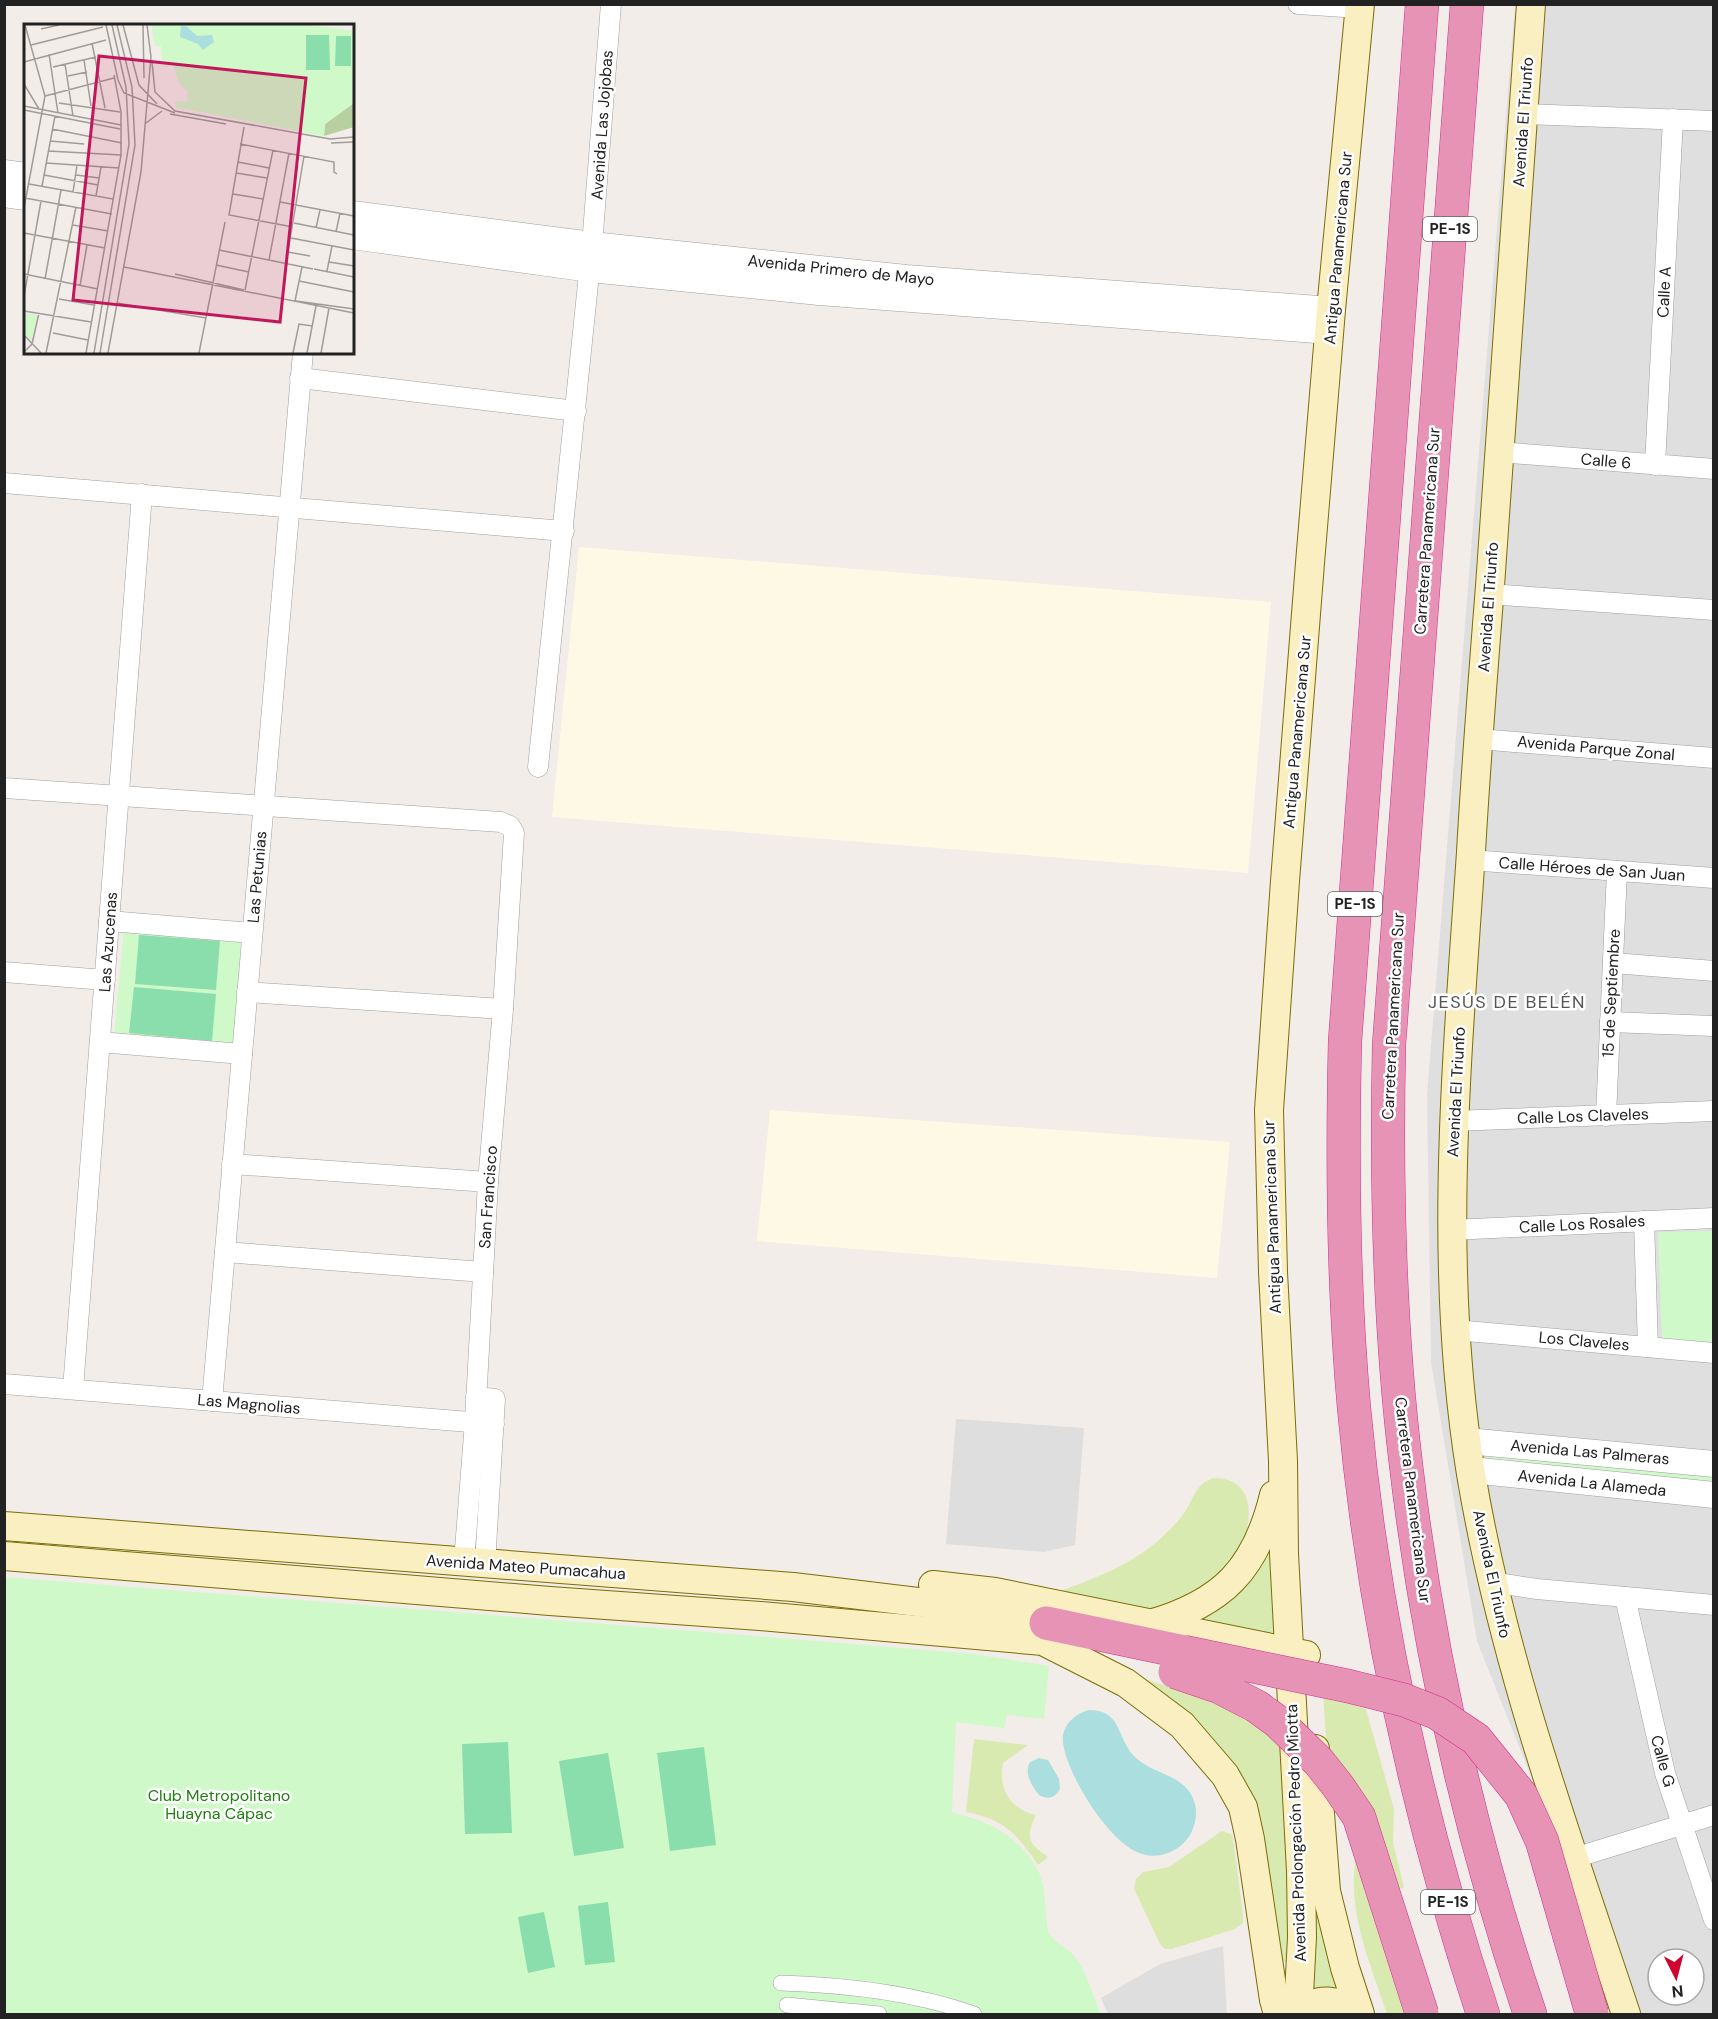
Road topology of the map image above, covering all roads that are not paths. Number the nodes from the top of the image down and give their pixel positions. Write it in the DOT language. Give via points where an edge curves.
graph roads {
  1 [pos="611,4"];
  2 [pos="1298,4"];
  3 [pos="1422,4"];
  4 [pos="1467,4"];
  5 [pos="1531,4"];
  6 [pos="1360,7"];
  7 [pos="1523,114"];
  8 [pos="1673,119"];
  9 [pos="1713,121"];
  10 [pos="4,173"];
  11 [pos="24,176"];
  12 [pos="4,194"];
  13 [pos="24,197"];
  14 [pos="354,214"];
  15 [pos="354,236"];
  16 [pos="591,257"];
  17 [pos="1330,321"];
  18 [pos="303,354"];
  19 [pos="300,378"];
  20 [pos="576,411"];
  21 [pos="1499,452"];
  22 [pos="1655,465"];
  23 [pos="1713,469"];
  24 [pos="4,483"];
  25 [pos="142,494"];
  26 [pos="289,507"];
  27 [pos="564,531"];
  28 [pos="1489,594"];
  29 [pos="1713,610"];
  30 [pos="1478,739"];
  31 [pos="1713,758"];
  32 [pos="538,767"];
  33 [pos="4,788"];
  34 [pos="119,796"];
  35 [pos="263,807"];
  36 [pos="1470,860"];
  37 [pos="1617,871"];
  38 [pos="1713,878"];
  39 [pos="109,921"];
  40 [pos="252,933"];
  41 [pos="1613,963"];
  42 [pos="1713,971"];
  43 [pos="4,972"];
  44 [pos="105,980"];
  45 [pos="247,992"];
  46 [pos="502,1009"];
  47 [pos="1610,1022"];
  48 [pos="1713,1026"];
  49 [pos="100,1042"];
  50 [pos="242,1054"];
  51 [pos="1713,1111"];
  52 [pos="1606,1116"];
  53 [pos="1453,1121"];
  54 [pos="232,1164"];
  55 [pos="488,1182"];
  56 [pos="1713,1218"];
  57 [pos="1644,1221"];
  58 [pos="1451,1230"];
  59 [pos="225,1252"];
  60 [pos="483,1272"];
  61 [pos="1455,1330"];
  62 [pos="1648,1347"];
  63 [pos="1713,1353"];
  64 [pos="4,1384"];
  65 [pos="73,1389"];
  66 [pos="212,1401"];
  67 [pos="484,1423"];
  68 [pos="1467,1441"];
  69 [pos="1283,1461"];
  70 [pos="1713,1464"];
  71 [pos="1471,1470"];
  72 [pos="1713,1495"];
  73 [pos="4,1526"];
  74 [pos="4,1556"];
  75 [pos="474,1563"];
  76 [pos="615,1574"];
  77 [pos="1491,1582"];
  78 [pos="1625,1597"];
  79 [pos="1713,1605"];
  80 [pos="1149,1624"];
  81 [pos="1044,1632"];
  82 [pos="1299,1654"];
  83 [pos="1180,1662"];
  84 [pos="1713,1815"];
  85 [pos="1682,1825"];
  86 [pos="1574,1858"];
  87 [pos="1713,1920"];
  88 [pos="781,1983"];
  89 [pos="787,2005"];
  90 [pos="879,2014"];
  91 [pos="974,2014"];
  92 [pos="1291,2014"];
  93 [pos="1359,2014"];
  94 [pos="1422,2014"];
  95 [pos="1483,2014"];
  96 [pos="1530,2014"];
  97 [pos="1592,2014"];
  98 [pos="1626,2014"];
  1 -- 16 [label="street, Avenida Las Jojobas"];
  2 -- 6 [label="street"];
  3 -- 95 [label="highway, PE-1S" via="1345,1041 1345,1245 1361,1468 1387,1641 1420,1800"];
  4 -- 96 [label="highway, Carretera Panamericana Sur / PE-1S" via="1389,1046 1390,1242 1406,1465 1430,1623 1464,1791"];
  5 -- 7 [label="main road, Avenida El Triunfo"];
  6 -- 17 [label="main road, Antigua Panamericana Sur"];
  7 -- 8 [label="street"];
  7 -- 21 [label="main road, Avenida El Triunfo"];
  8 -- 9 [label="street"];
  8 -- 22 [label="street, Calle A"];
  10 -- 11 [label="street"];
  12 -- 13 [label="street"];
  14 -- 16 [label="street, Avenida Primero de Mayo"];
  15 -- 16 [label="street, Avenida Primero de Mayo"];
  16 -- 17 [label="street, Avenida Primero de Mayo" via="819,292"];
  16 -- 20 [label="street, Avenida Las Jojobas"];
  17 -- 69 [label="main road, Antigua Panamericana Sur" via="1269,1110"];
  18 -- 19 [label="street, Las Petunias"];
  19 -- 20 [label="street"];
  19 -- 26 [label="street, Las Petunias"];
  20 -- 27 [label="street, Avenida Las Jojobas"];
  21 -- 22 [label="street, Calle 6"];
  21 -- 28 [label="main road, Avenida El Triunfo"];
  22 -- 23 [label="street, Calle 6"];
  24 -- 25 [label="street"];
  25 -- 26 [label="street"];
  25 -- 34 [label="street, Las Azucenas"];
  26 -- 27 [label="street"];
  26 -- 35 [label="street, Las Petunias"];
  27 -- 32 [label="street, Avenida Las Jojobas"];
  28 -- 29 [label="street"];
  28 -- 30 [label="main road, Avenida El Triunfo"];
  30 -- 31 [label="street, Avenida Parque Zonal"];
  30 -- 36 [label="main road, Avenida El Triunfo"];
  33 -- 34 [label="street"];
  34 -- 35 [label="street"];
  34 -- 39 [label="street, Las Azucenas"];
  35 -- 40 [label="street, Las Petunias"];
  35 -- 46 [label="street, San Francisco" via="501,822 510,826 514,832"];
  36 -- 37 [label="street, Calle Héroes de San Juan"];
  36 -- 53 [label="main road, Avenida El Triunfo"];
  37 -- 38 [label="street, Calle Héroes de San Juan"];
  37 -- 41 [label="street, 15 de Septiembre"];
  39 -- 40 [label="street"];
  39 -- 44 [label="street, Las Azucenas"];
  40 -- 45 [label="street, Las Petunias"];
  41 -- 42 [label="street"];
  41 -- 47 [label="street, 15 de Septiembre"];
  43 -- 44 [label="street"];
  44 -- 49 [label="street, Las Azucenas"];
  45 -- 46 [label="street"];
  45 -- 50 [label="street, Las Petunias"];
  46 -- 55 [label="street, San Francisco"];
  47 -- 48 [label="street"];
  47 -- 52 [label="street, 15 de Septiembre"];
  49 -- 50 [label="street"];
  49 -- 65 [label="street, Las Azucenas"];
  50 -- 54 [label="street, Las Petunias"];
  51 -- 52 [label="street, Calle Los Claveles"];
  52 -- 53 [label="street, Calle Los Claveles"];
  53 -- 58 [label="main road, Avenida El Triunfo"];
  54 -- 55 [label="street"];
  54 -- 59 [label="street, Las Petunias"];
  55 -- 60 [label="street, San Francisco"];
  56 -- 57 [label="street, Calle Los Rosales"];
  57 -- 58 [label="street, Calle Los Rosales"];
  57 -- 62 [label="street"];
  58 -- 61 [label="main road, Avenida El Triunfo"];
  59 -- 60 [label="street"];
  59 -- 66 [label="street, Las Petunias"];
  60 -- 67 [label="street, San Francisco"];
  61 -- 62 [label="street, Los Claveles"];
  61 -- 68 [label="main road, Avenida El Triunfo"];
  62 -- 63 [label="street, Los Claveles"];
  64 -- 65 [label="street, Las Magnolias"];
  65 -- 66 [label="street, Las Magnolias"];
  66 -- 67 [label="street, Las Magnolias"];
  67 -- 75 [label="street, San Francisco"];
  68 -- 70 [label="street, Avenida Las Palmeras"];
  68 -- 71 [label="main road, Avenida El Triunfo"];
  69 -- 80 [label="main road" via="1269,1518 1238,1576 1194,1608"];
  69 -- 82 [label="main road, Antigua Panamericana Sur" via="1284,1554"];
  71 -- 72 [label="street, Avenida La Alameda"];
  71 -- 77 [label="main road, Avenida El Triunfo"];
  73 -- 75 [label="main road, Avenida Mateo Pumacahua"];
  74 -- 81 [label="main road, Avenida Mateo Pumacahua" via="550,1601"];
  75 -- 76 [label="main road, Avenida Mateo Pumacahua"];
  76 -- 80 [label="main road" via="678,1565 950,1586"];
  76 -- 81 [label="main road, Avenida Mateo Pumacahua" via="951,1606"];
  77 -- 78 [label="street"];
  77 -- 86 [label="main road, Avenida El Triunfo" via="1520,1689"];
  78 -- 79 [label="street"];
  78 -- 85 [label="street, Calle G" via="1665,1773"];
  80 -- 82 [label="main road"];
  81 -- 83 [label="highway"];
  81 -- 92 [label="main road" via="1126,1683 1182,1725 1225,1774 1243,1807 1250,1839 1274,2000"];
  82 -- 92 [label="main road, Avenida Prolongación Pedro Miotta" via="1302,1916"];
  82 -- 93 [label="main road, Avenida Prolongación Pedro Miotta" via="1324,1883"];
  83 -- 94 [label="highway, bridge" via="1278,1722 1338,1786 1359,1817"];
  83 -- 97 [label="highway, bridge" via="1348,1686 1404,1700 1437,1713 1476,1739 1521,1795 1542,1842"];
  84 -- 85 [label="street"];
  85 -- 86 [label="street"];
  85 -- 87 [label="street, Calle G"];
  86 -- 98 [label="main road, Avenida El Triunfo"];
  88 -- 91 [label="street" via="876,1989"];
  89 -- 90 [label="street"];
  92 -- 93 [label="main road" via="1312,2002 1323,2001 1343,2004"];
}
